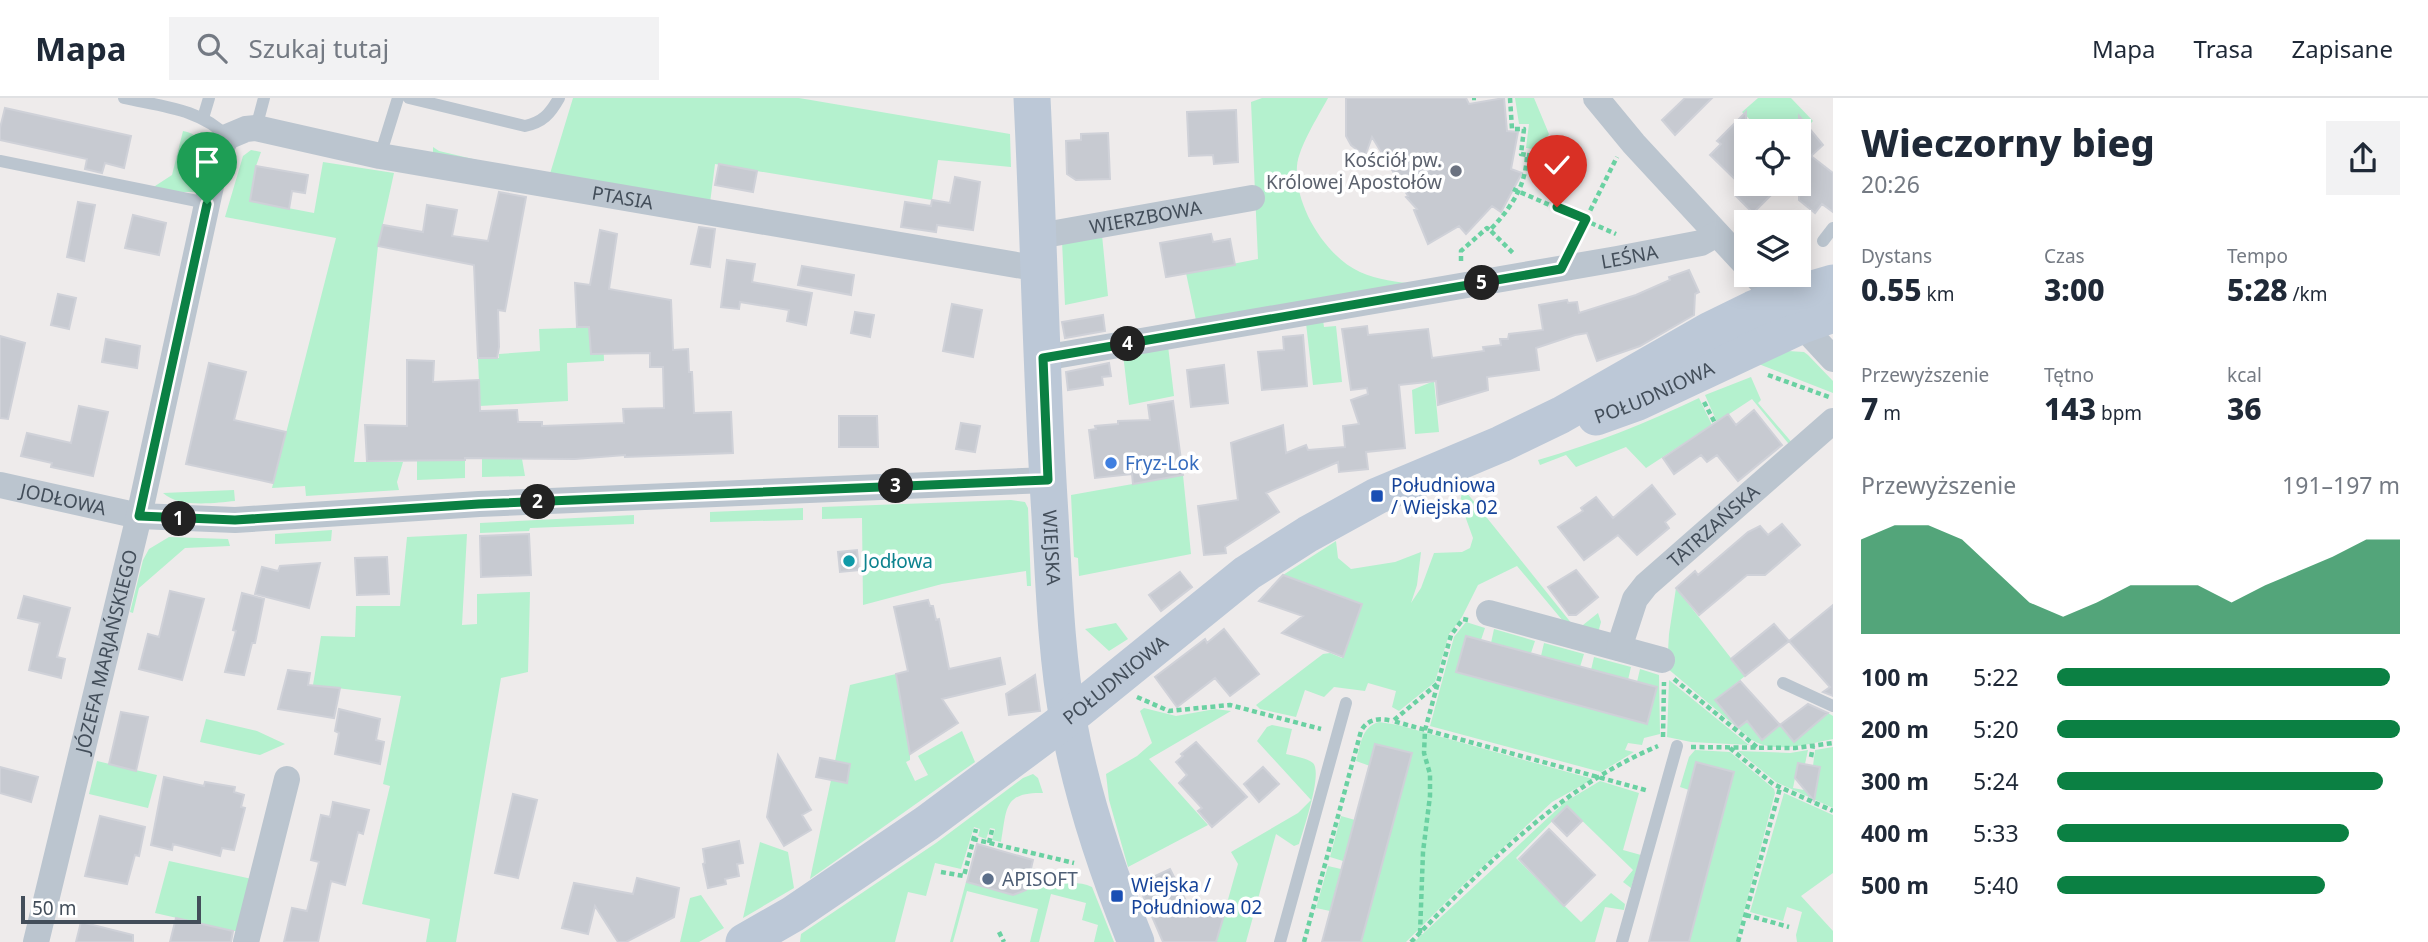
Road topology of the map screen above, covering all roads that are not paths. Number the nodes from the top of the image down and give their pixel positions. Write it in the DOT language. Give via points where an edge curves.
graph roads {
  1 [pos="124,98"];
  2 [pos="209,98"];
  3 [pos="264,98"];
  4 [pos="398,98"];
  5 [pos="409,98"];
  6 [pos="559,98"];
  7 [pos="1032,98"];
  8 [pos="1596,98"];
  9 [pos="203,118"];
  10 [pos="256,128"];
  11 [pos="223,145"];
  12 [pos="380,156"];
  13 [pos="0,161"];
  14 [pos="1252,198"];
  15 [pos="207,204"];
  16 [pos="1833,228"];
  17 [pos="1717,234"];
  18 [pos="1823,242"];
  19 [pos="1734,252"];
  20 [pos="1039,253"];
  21 [pos="1833,283"];
  22 [pos="1792,303"];
  23 [pos="1043,358"];
  24 [pos="1833,359"];
  25 [pos="1833,421"];
  26 [pos="1048,480"];
  27 [pos="0,485"];
  28 [pos="139,516"];
  29 [pos="1489,613"];
  30 [pos="1619,648"];
  31 [pos="1662,660"];
  32 [pos="1783,683"];
  33 [pos="1346,703"];
  34 [pos="1833,706"];
  35 [pos="1068,718"];
  36 [pos="1677,746"];
  37 [pos="287,779"];
  38 [pos="36,942"];
  39 [pos="246,942"];
  40 [pos="744,942"];
  41 [pos="1136,942"];
  42 [pos="1280,942"];
  43 [pos="1622,942"];
  1 -- 9 [label="lane"];
  2 -- 9 [label="lane"];
  3 -- 10 [label="lane"];
  4 -- 12 [label="lane"];
  5 -- 6 [label="lane" via="525,126 550,114"];
  7 -- 20 [label="street, WIEJSKA"];
  8 -- 17 [label="street"];
  9 -- 11 [label="lane" via="219,127"];
  10 -- 11 [label="street, PTASIA" via="246,129"];
  10 -- 12 [label="street, PTASIA"];
  11 -- 15 [label="street, JÓZEFA MARJAŃSKIEGO"];
  12 -- 20 [label="street, PTASIA"];
  13 -- 15 [label="lane"];
  14 -- 20 [label="street, WIERZBOWA"];
  15 -- 28 [label="street, JÓZEFA MARJAŃSKIEGO"];
  16 -- 18 [label="lane"];
  17 -- 19 [label="street"];
  17 -- 23 [label="street, LEŚNA" via="1701,243 1654,252"];
  20 -- 23 [label="street, WIEJSKA"];
  21 -- 22 [label="street, POŁUDNIOWA"];
  22 -- 24 [label="street"];
  22 -- 35 [label="street, POŁUDNIOWA" via="1638,402 1501,444 1377,496 1308,534 1223,592"];
  23 -- 26 [label="street, WIEJSKA"];
  25 -- 30 [label="street, TATRZAŃSKA" via="1646,585 1635,599"];
  26 -- 28 [label="street, JODŁOWA" via="493,503 235,520"];
  26 -- 35 [label="street, WIEJSKA" via="1057,650"];
  27 -- 28 [label="street, JODŁOWA"];
  28 -- 38 [label="street, JÓZEFA MARJAŃSKIEGO"];
  29 -- 30 [label="street"];
  30 -- 31 [label="street"];
  32 -- 34 [label="lane"];
  33 -- 42 [label="lane"];
  35 -- 40 [label="street, POŁUDNIOWA" via="793,919"];
  35 -- 41 [label="street, WIEJSKA" via="1097,834"];
  36 -- 43 [label="lane"];
  37 -- 39 [label="street"];
}
